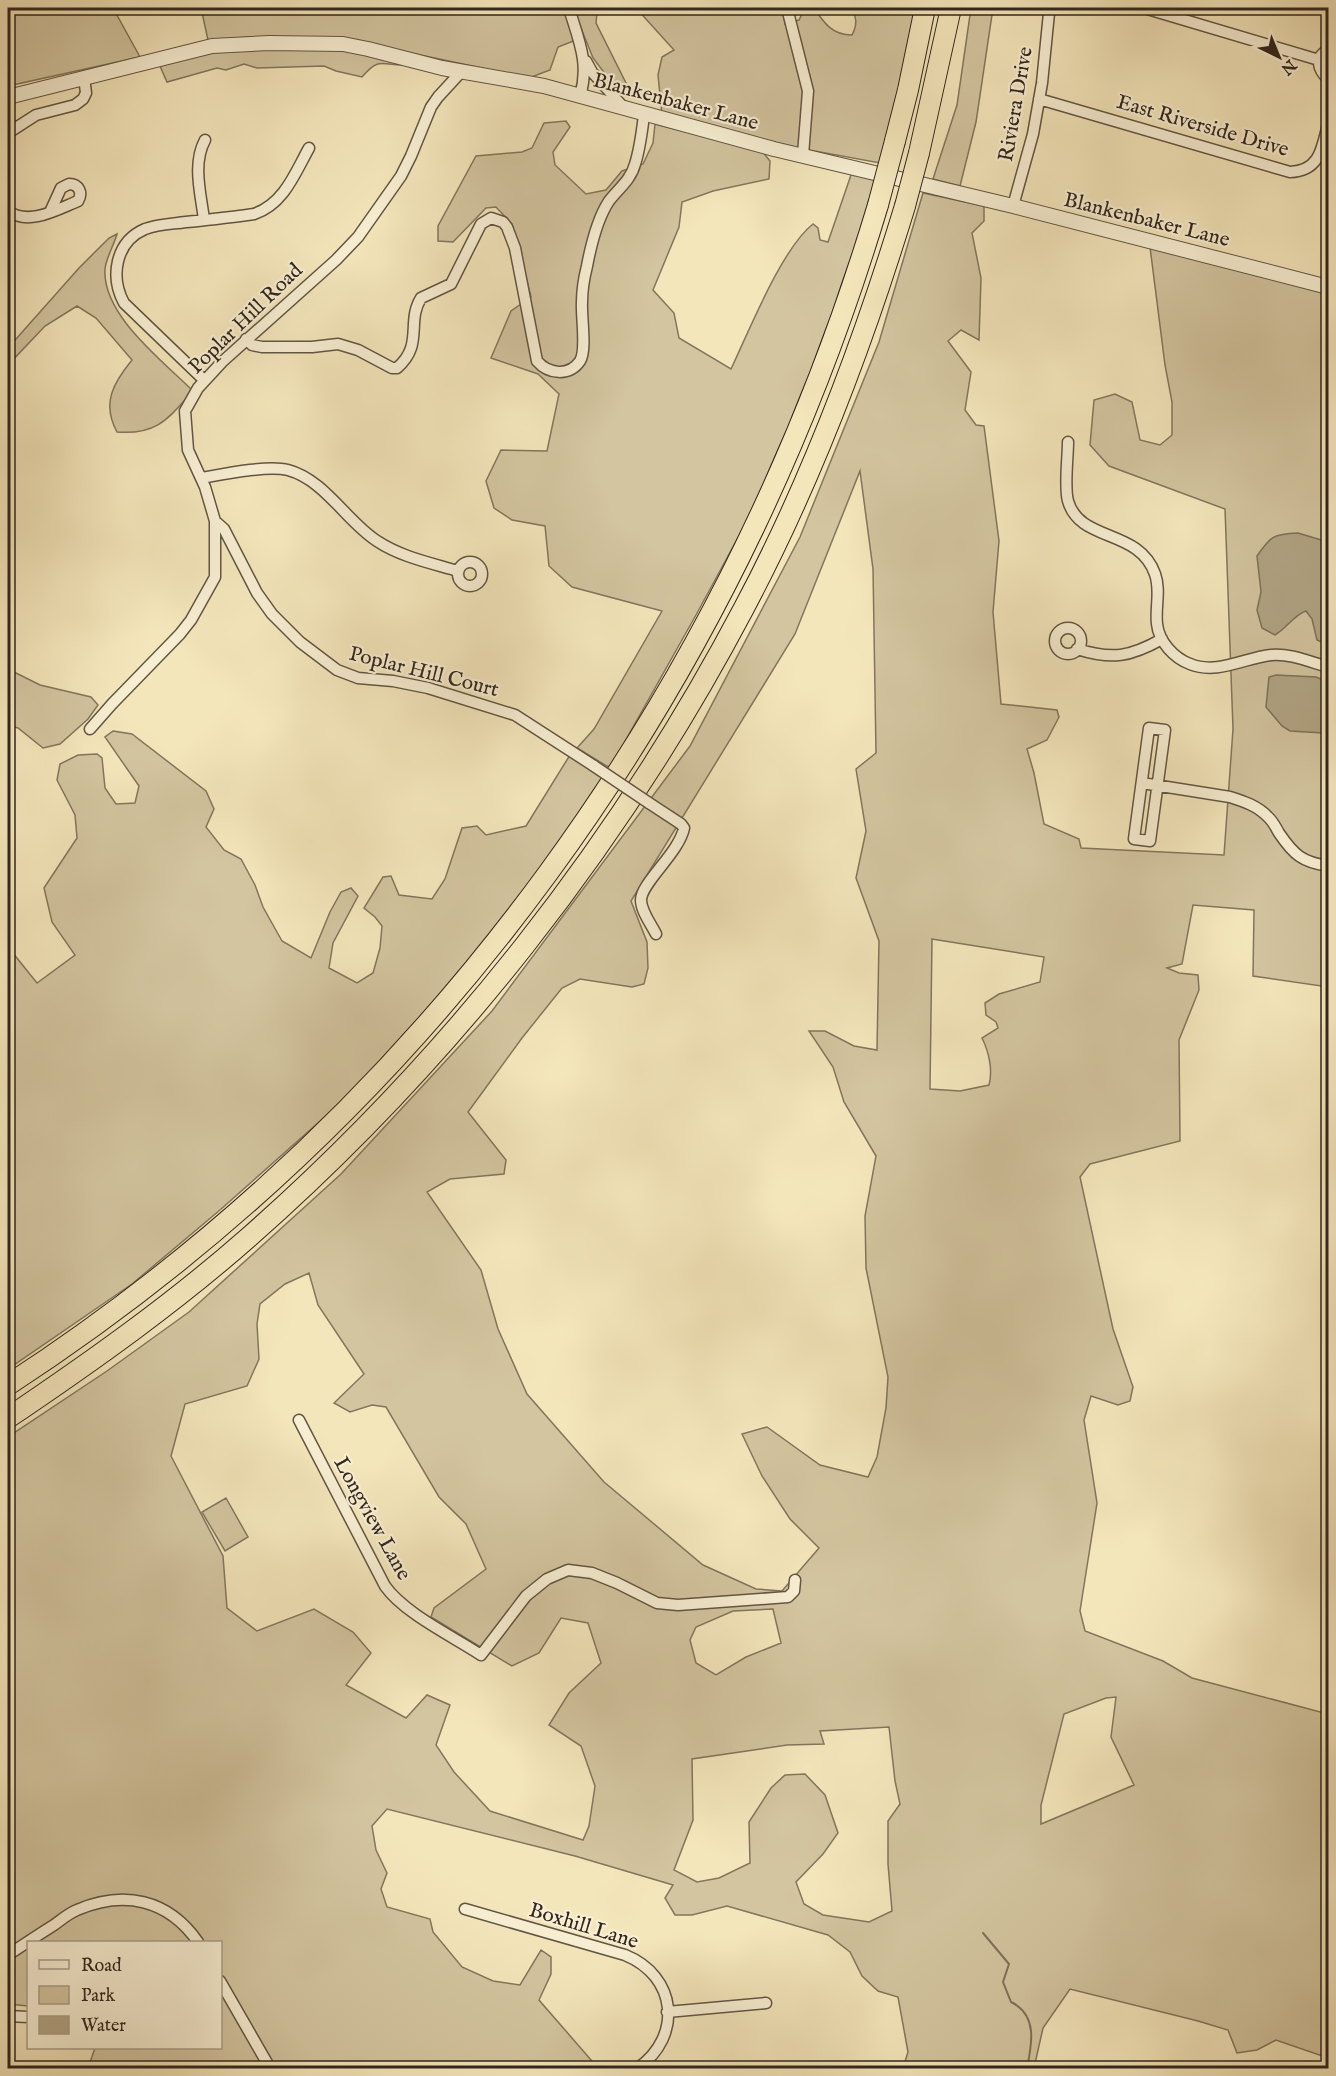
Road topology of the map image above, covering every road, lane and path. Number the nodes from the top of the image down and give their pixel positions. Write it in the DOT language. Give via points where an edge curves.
graph roads {
  1 [pos="569,8"];
  2 [pos="787,8"];
  3 [pos="925,8"];
  4 [pos="951,8"];
  5 [pos="1144,8"];
  6 [pos="1050,9"];
  7 [pos="1329,50"];
  8 [pos="584,59"];
  9 [pos="1319,60"];
  10 [pos="461,72"];
  11 [pos="84,77"];
  12 [pos="1329,79"];
  13 [pos="580,96"];
  14 [pos="8,97"];
  15 [pos="1040,99"];
  16 [pos="626,109"];
  17 [pos="644,115"];
  18 [pos="1329,124"];
  19 [pos="8,133"];
  20 [pos="205,140"];
  21 [pos="309,148"];
  22 [pos="803,155"];
  23 [pos="1012,206"];
  24 [pos="8,211"];
  25 [pos="50,212"];
  26 [pos="204,220"];
  27 [pos="1329,287"];
  28 [pos="246,339"];
  29 [pos="204,380"];
  30 [pos="1068,442"];
  31 [pos="202,478"];
  32 [pos="215,521"];
  33 [pos="458,572"];
  34 [pos="1162,639"];
  35 [pos="1077,650"];
  36 [pos="1329,668"];
  37 [pos="90,729"];
  38 [pos="1142,783"];
  39 [pos="1158,786"];
  40 [pos="1329,866"];
  41 [pos="656,934"];
  42 [pos="8,1385"];
  43 [pos="8,1418"];
  44 [pos="299,1420"];
  45 [pos="795,1580"];
  46 [pos="465,1910"];
  47 [pos="30,1941"];
  48 [pos="197,1941"];
  49 [pos="27,1943"];
  50 [pos="8,1956"];
  51 [pos="222,1984"];
  52 [pos="766,2003"];
  53 [pos="667,2012"];
  54 [pos="8,2016"];
  55 [pos="27,2017"];
  56 [pos="270,2068"];
  57 [pos="638,2068"];
  1 -- 8 [label="street"];
  2 -- 22 [label="street" via="808,91"];
  3 -- 42 [label="highway, bridge" via="909,90 863,257 793,445 702,631 636,744 562,856 432,1017 297,1158 147,1285"];
  4 -- 43 [label="highway, bridge" via="905,206 852,366 764,568 664,748 581,872 521,951 375,1118 246,1240 140,1326"];
  5 -- 9 [label="street"];
  6 -- 15 [label="street, Riviera Drive"];
  7 -- 9 [label="street"];
  8 -- 13 [label="street"];
  8 -- 16 [label="street"];
  9 -- 12 [label="street"];
  10 -- 11 [label="street, Blankenbaker Lane" via="369,49 316,43 212,46"];
  10 -- 13 [label="street, Blankenbaker Lane"];
  10 -- 28 [label="street, Poplar Hill Road" via="431,107 401,176 358,237"];
  11 -- 14 [label="street, Blankenbaker Lane"];
  11 -- 19 [label="street" via="86,93 79,102 36,115"];
  13 -- 16 [label="street, Blankenbaker Lane"];
  15 -- 18 [label="street, East Riverside Drive" via="1290,172 1305,169 1317,159"];
  15 -- 23 [label="street, Riviera Drive"];
  16 -- 17 [label="street, Blankenbaker Lane"];
  17 -- 22 [label="street, Blankenbaker Lane"];
  17 -- 28 [label="street" via="635,166 602,213 587,266 582,302 583,356 574,368 553,372 537,361 515,248 507,226 491,218 479,226 451,284 421,298 415,315 412,351 397,368 338,344 262,347"];
  20 -- 26 [label="street" via="197,160"];
  21 -- 26 [label="street" via="282,196 270,207 254,214"];
  22 -- 23 [label="street, Blankenbaker Lane"];
  23 -- 27 [label="street, Blankenbaker Lane"];
  24 -- 25 [label="street" via="27,218"];
  26 -- 29 [label="street" via="144,230 121,251 115,274 124,303"];
  28 -- 29 [label="street, Poplar Hill Road"];
  29 -- 31 [label="street, Poplar Hill Road" via="186,411 189,452"];
  30 -- 34 [label="street" via="1066,490 1071,509 1093,529 1136,548 1151,565 1158,586 1156,623"];
  31 -- 32 [label="street, Poplar Hill Road"];
  31 -- 33 [label="street" via="288,470 311,482 382,544"];
  32 -- 37 [label="street, Poplar Hill Road" via="214,577 191,620"];
  32 -- 41 [label="street, Poplar Hill Court, bridge" via="224,529 272,614 337,670 358,678 428,688 515,715 681,824 684,828 677,846 642,894 642,906"];
  34 -- 35 [label="street" via="1143,650 1117,656"];
  34 -- 36 [label="street" via="1182,661 1204,668 1273,655 1291,656"];
  38 -- 39 [label="street"];
  38 -- 39 [label="street" via="1149,728 1165,730"];
  38 -- 39 [label="street" via="1134,839 1150,841"];
  39 -- 40 [label="street" via="1244,801 1268,817 1304,861"];
  44 -- 45 [label="street, Longview Lane" via="392,1595 481,1654 526,1596 547,1579 568,1570 592,1573 657,1603 678,1605 788,1597 794,1591"];
  46 -- 53 [label="street, Boxhill Lane" via="634,1959 658,1981 666,1997"];
  47 -- 48 [label="street" via="76,1910 114,1899 140,1900 169,1912"];
  49 -- 50 [label="street"];
  51 -- 56 [label="street"];
  52 -- 53 [label="street"];
  53 -- 57 [label="street, Boxhill Lane" via="668,2024 660,2047"];
  54 -- 55 [label="street"];
}
